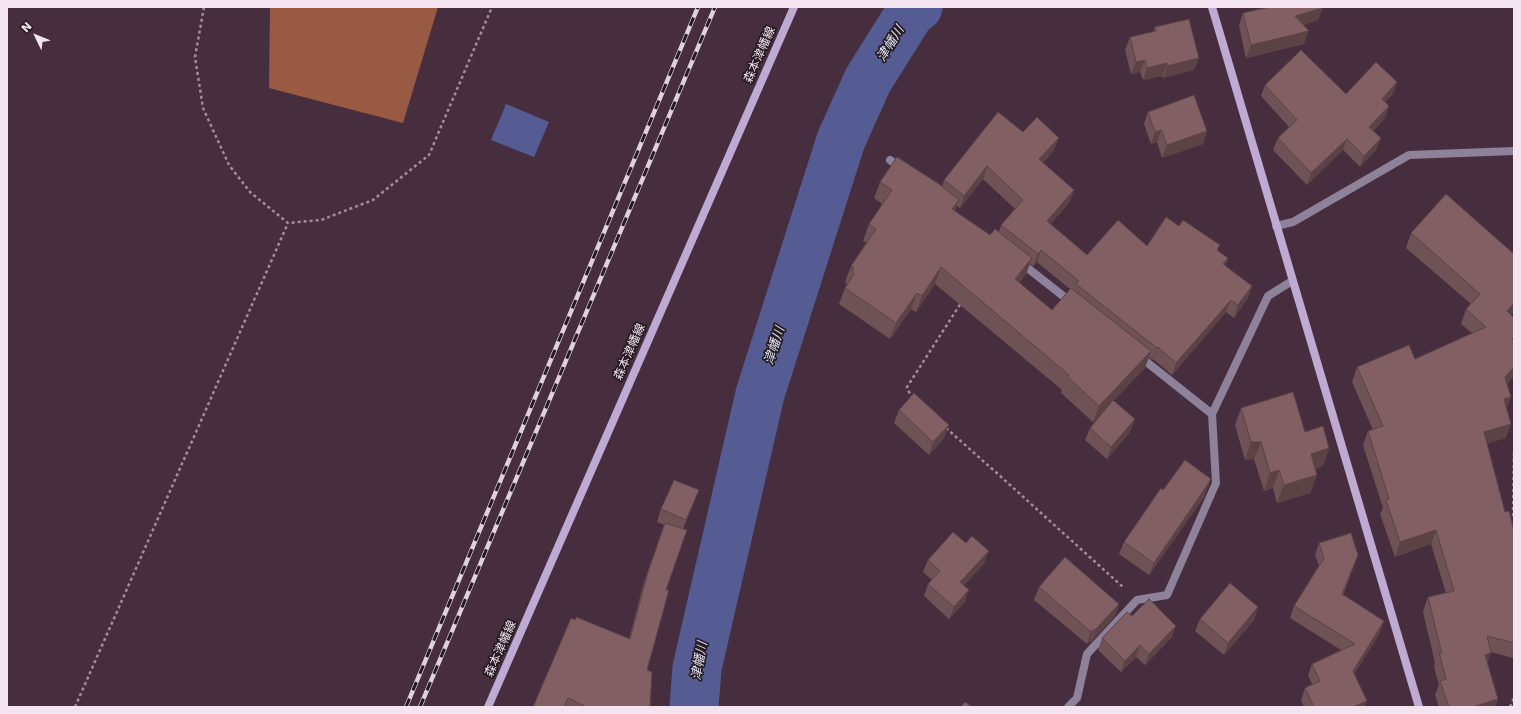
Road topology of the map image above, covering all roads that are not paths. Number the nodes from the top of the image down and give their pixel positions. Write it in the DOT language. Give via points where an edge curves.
graph roads {
  1 [pos="794,7"];
  2 [pos="1212,7"];
  3 [pos="1514,151"];
  4 [pos="890,160"];
  5 [pos="908,174"];
  6 [pos="1276,226"];
  7 [pos="1016,259"];
  8 [pos="1292,281"];
  9 [pos="1078,307"];
  10 [pos="1133,351"];
  11 [pos="1212,414"];
  12 [pos="488,707"];
  13 [pos="1068,707"];
  14 [pos="1419,707"];
  1 -- 12 [label="main road, 森本津幡線"];
  2 -- 6 [label="main road"];
  3 -- 6 [label="street" via="1409,155 1293,222"];
  4 -- 5 [label="street"];
  6 -- 8 [label="main road"];
  7 -- 9 [label="street"];
  8 -- 11 [label="street" via="1268,296"];
  8 -- 14 [label="main road"];
  10 -- 11 [label="street"];
  11 -- 13 [label="street" via="1216,482 1167,595 1137,600 1087,654 1076,698"];
}
